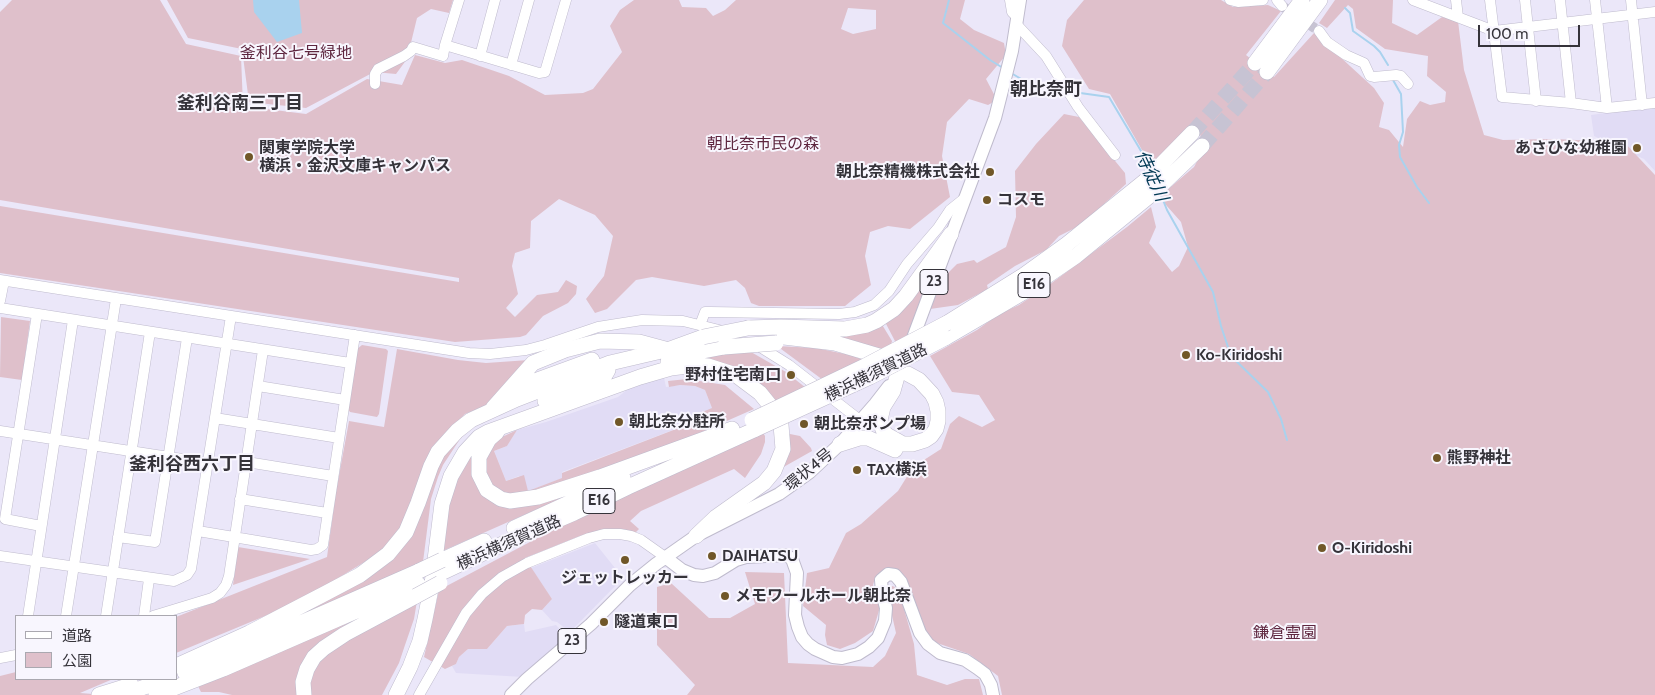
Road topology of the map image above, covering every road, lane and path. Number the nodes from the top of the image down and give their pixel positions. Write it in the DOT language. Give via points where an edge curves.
graph roads {
  1 [pos="459,0"];
  2 [pos="495,0"];
  3 [pos="529,0"];
  4 [pos="566,0"];
  5 [pos="1010,0"];
  6 [pos="1020,0"];
  7 [pos="1230,0"];
  8 [pos="1263,0"];
  9 [pos="1302,0"];
  10 [pos="1320,0"];
  11 [pos="1456,0"];
  12 [pos="1490,0"];
  13 [pos="1525,0"];
  14 [pos="1560,0"];
  15 [pos="1595,0"];
  16 [pos="1631,0"];
  17 [pos="1419,1"];
  18 [pos="1655,12"];
  19 [pos="1632,15"];
  20 [pos="1655,16"];
  21 [pos="1458,18"];
  22 [pos="1597,18"];
  23 [pos="1017,22"];
  24 [pos="1562,23"];
  25 [pos="1528,27"];
  26 [pos="1319,31"];
  27 [pos="1494,31"];
  28 [pos="445,45"];
  29 [pos="480,56"];
  30 [pos="1255,62"];
  31 [pos="511,65"];
  32 [pos="1267,72"];
  33 [pos="375,84"];
  34 [pos="1408,84"];
  35 [pos="1536,100"];
  36 [pos="1571,103"];
  37 [pos="1655,103"];
  38 [pos="1642,105"];
  39 [pos="1607,108"];
  40 [pos="1192,133"];
  41 [pos="1202,146"];
  42 [pos="1115,155"];
  43 [pos="965,198"];
  44 [pos="1114,217"];
  45 [pos="951,234"];
  46 [pos="2,280"];
  47 [pos="116,299"];
  48 [pos="0,301"];
  49 [pos="0,308"];
  50 [pos="37,314"];
  51 [pos="231,316"];
  52 [pos="74,320"];
  53 [pos="112,325"];
  54 [pos="702,331"];
  55 [pos="150,332"];
  56 [pos="355,336"];
  57 [pos="187,338"];
  58 [pos="227,344"];
  59 [pos="722,344"];
  60 [pos="664,348"];
  61 [pos="263,350"];
  62 [pos="622,356"];
  63 [pos="350,363"];
  64 [pos="899,366"];
  65 [pos="526,377"];
  66 [pos="630,380"];
  67 [pos="258,386"];
  68 [pos="517,398"];
  69 [pos="344,400"];
  70 [pos="215,418"];
  71 [pos="861,421"];
  72 [pos="515,422"];
  73 [pos="252,425"];
  74 [pos="754,425"];
  75 [pos="732,429"];
  76 [pos="0,430"];
  77 [pos="18,433"];
  78 [pos="339,438"];
  79 [pos="55,439"];
  80 [pos="840,444"];
  81 [pos="93,445"];
  82 [pos="131,451"];
  83 [pos="169,456"];
  84 [pos="247,462"];
  85 [pos="208,463"];
  86 [pos="333,476"];
  87 [pos="240,499"];
  88 [pos="327,513"];
  89 [pos="41,526"];
  90 [pos="198,531"];
  91 [pos="696,536"];
  92 [pos="118,537"];
  93 [pos="234,538"];
  94 [pos="0,556"];
  95 [pos="665,557"];
  96 [pos="37,560"];
  97 [pos="74,566"];
  98 [pos="112,572"];
  99 [pos="441,572"];
  100 [pos="150,579"];
  101 [pos="418,584"];
  102 [pos="28,615"];
  103 [pos="66,615"];
  104 [pos="106,615"];
  105 [pos="144,615"];
  106 [pos="156,615"];
  107 [pos="15,654"];
  108 [pos="0,658"];
  109 [pos="178,665"];
  110 [pos="178,675"];
  111 [pos="143,680"];
  112 [pos="165,680"];
  113 [pos="99,695"];
  114 [pos="121,695"];
  115 [pos="156,695"];
  116 [pos="304,695"];
  117 [pos="387,695"];
  118 [pos="396,695"];
  119 [pos="419,695"];
  120 [pos="511,695"];
  121 [pos="993,695"];
  1 -- 28 [label="street"];
  2 -- 29 [label="street"];
  3 -- 31 [label="street"];
  4 -- 31 [label="street" via="545,72"];
  5 -- 23 [label="street"];
  6 -- 23 [label="main road, 環状4号 / 23"];
  7 -- 8 [label="street"];
  9 -- 30 [label="highway"];
  10 -- 32 [label="highway"];
  11 -- 21 [label="street"];
  12 -- 27 [label="street"];
  13 -- 25 [label="street"];
  14 -- 24 [label="street"];
  15 -- 22 [label="street"];
  16 -- 19 [label="street"];
  17 -- 21 [label="street"];
  18 -- 19 [label="street"];
  18 -- 20 [label="street"];
  19 -- 22 [label="street"];
  19 -- 38 [label="street"];
  21 -- 27 [label="street"];
  22 -- 24 [label="street"];
  22 -- 39 [label="street"];
  23 -- 42 [label="street" via="1046,56 1078,107"];
  23 -- 43 [label="main road, 環状4号 / 23" via="995,118"];
  24 -- 25 [label="street"];
  24 -- 36 [label="street"];
  25 -- 27 [label="street"];
  25 -- 35 [label="street"];
  26 -- 34 [label="street" via="1327,42 1364,63 1370,76 1396,75"];
  27 -- 35 [label="street" via="1502,97"];
  28 -- 29 [label="street"];
  28 -- 33 [label="street" via="443,56 413,46 404,56 378,69"];
  29 -- 31 [label="street"];
  35 -- 36 [label="street"];
  36 -- 39 [label="street"];
  37 -- 38 [label="street"];
  38 -- 39 [label="street"];
  40 -- 44 [label="highway, 横浜横須賀道路 / E16"];
  41 -- 44 [label="highway, 横浜横須賀道路 / E16" via="1153,193"];
  43 -- 45 [label="main road, 環状4号 / 23"];
  43 -- 54 [label="street" via="950,210 889,291 874,305 839,314 705,312"];
  44 -- 74 [label="highway, 横浜横須賀道路 / E16, bridge" via="947,322"];
  44 -- 74 [label="highway, 横浜横須賀道路 / E16, bridge" via="1045,278 990,313 862,381"];
  45 -- 54 [label="highway, bridge" via="906,296 894,309 867,325 845,329 781,327"];
  45 -- 64 [label="main road, 環状4号 / 23" via="911,344"];
  46 -- 47 [label="street"];
  46 -- 48 [label="street"];
  47 -- 51 [label="street"];
  47 -- 53 [label="street"];
  49 -- 50 [label="street"];
  50 -- 52 [label="street"];
  50 -- 77 [label="street"];
  51 -- 56 [label="street"];
  51 -- 58 [label="street"];
  52 -- 53 [label="street"];
  52 -- 79 [label="street"];
  53 -- 55 [label="street"];
  53 -- 81 [label="street"];
  54 -- 56 [label="street" via="662,320 619,323 580,332 536,348 490,354"];
  54 -- 60 [label="highway"];
  54 -- 71 [label="street" via="733,334 768,351"];
  55 -- 57 [label="street"];
  55 -- 82 [label="street"];
  56 -- 63 [label="street"];
  57 -- 58 [label="street"];
  57 -- 83 [label="street"];
  58 -- 61 [label="street"];
  58 -- 70 [label="street"];
  59 -- 60 [label="highway"];
  59 -- 64 [label="highway, bridge" via="773,340 834,348"];
  59 -- 66 [label="highway" via="654,366"];
  60 -- 62 [label="highway"];
  60 -- 65 [label="highway" via="639,342 591,343 533,363"];
  61 -- 63 [label="street"];
  61 -- 67 [label="street"];
  62 -- 65 [label="highway"];
  62 -- 68 [label="highway"];
  62 -- 68 [label="highway" via="608,370"];
  63 -- 69 [label="street"];
  64 -- 64 [label="highway" via="880,420 886,434 903,444 912,444 931,436 936,429 938,412 932,394"];
  64 -- 71 [label="main road, 環状4号 / 23" via="888,387"];
  64 -- 80 [label="highway" via="929,381 942,399 945,423 938,440 913,452 894,450 868,438"];
  65 -- 68 [label="highway"];
  66 -- 72 [label="highway" via="617,391 546,417"];
  66 -- 91 [label="highway" via="689,365 722,369 760,393 777,414 783,449 774,471 764,484 716,517"];
  67 -- 69 [label="street"];
  67 -- 73 [label="street"];
  68 -- 109 [label="highway" via="472,420 438,452 406,532 388,554 360,575 318,598"];
  68 -- 117 [label="highway" via="466,437 445,470 434,502 419,618 404,662"];
  69 -- 78 [label="street"];
  70 -- 73 [label="street"];
  70 -- 85 [label="street"];
  71 -- 80 [label="main road, 環状4号 / 23"];
  72 -- 75 [label="highway" via="489,439 478,466 487,490 510,501 538,497 600,478"];
  72 -- 118 [label="highway" via="488,432 472,444 456,464 442,504 425,619 413,658"];
  73 -- 78 [label="street"];
  73 -- 84 [label="street"];
  74 -- 75 [label="highway, 横浜横須賀道路 / E16"];
  74 -- 99 [label="highway, 横浜横須賀道路 / E16" via="574,513"];
  75 -- 99 [label="highway, 横浜横須賀道路 / E16"];
  76 -- 77 [label="street"];
  77 -- 79 [label="street"];
  77 -- 89 [label="street" via="5,519"];
  78 -- 86 [label="street"];
  79 -- 81 [label="street"];
  79 -- 89 [label="street"];
  80 -- 91 [label="main road, 環状4号 / 23" via="810,472 779,494"];
  81 -- 82 [label="street"];
  81 -- 97 [label="street"];
  82 -- 83 [label="street"];
  82 -- 92 [label="street"];
  83 -- 85 [label="street"];
  83 -- 92 [label="street" via="155,542"];
  84 -- 86 [label="street"];
  84 -- 87 [label="street"];
  85 -- 90 [label="street"];
  86 -- 88 [label="street"];
  87 -- 88 [label="street"];
  87 -- 93 [label="street"];
  88 -- 93 [label="street" via="323,545 317,549"];
  89 -- 96 [label="street"];
  90 -- 93 [label="street"];
  90 -- 100 [label="street" via="187,575 174,581"];
  91 -- 95 [label="main road, 環状4号 / 23"];
  92 -- 98 [label="street"];
  93 -- 106 [label="street" via="229,576 220,593"];
  94 -- 96 [label="street"];
  95 -- 119 [label="street" via="631,536 604,534 527,563 502,577 466,613"];
  95 -- 120 [label="main road, 環状4号 / 23" via="630,585"];
  95 -- 121 [label="main road" via="682,570 702,576 715,574 736,560 786,555 792,559 797,573 795,615 798,628 815,650 842,658 858,654 878,638 886,621 881,580 888,574 895,575 928,644 940,653 965,660 985,674"];
  96 -- 97 [label="street"];
  96 -- 102 [label="street"];
  97 -- 98 [label="street"];
  97 -- 103 [label="street"];
  98 -- 100 [label="street"];
  98 -- 104 [label="street"];
  99 -- 101 [label="highway, 横浜横須賀道路 / E16, bridge"];
  99 -- 101 [label="highway, bridge"];
  100 -- 105 [label="street"];
  101 -- 110 [label="highway, 横浜横須賀道路 / E16"];
  101 -- 115 [label="highway, 横浜横須賀道路 / E16" via="250,658"];
  101 -- 116 [label="highway" via="314,657 303,682"];
  107 -- 108 [label="street"];
  111 -- 113 [label="highway"];
  112 -- 114 [label="highway"];
}
